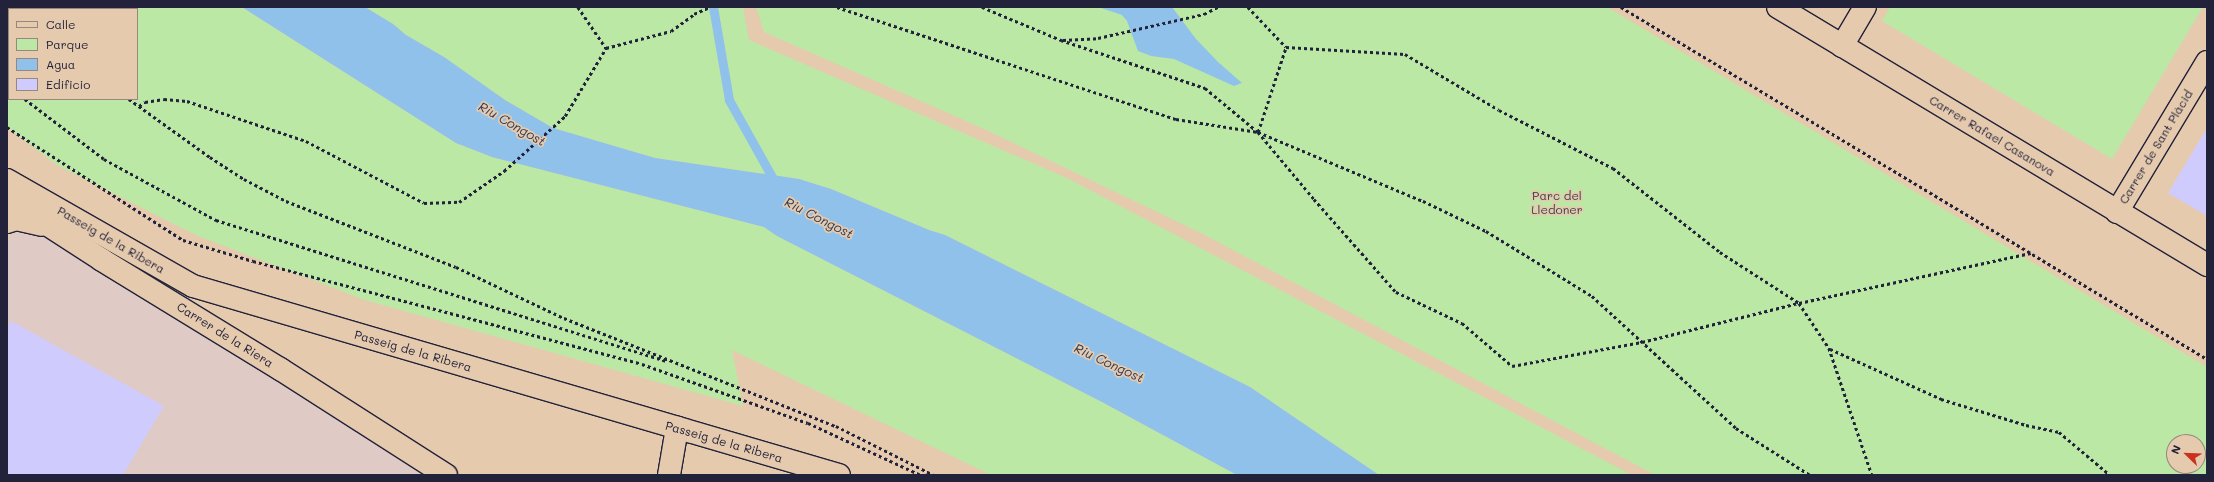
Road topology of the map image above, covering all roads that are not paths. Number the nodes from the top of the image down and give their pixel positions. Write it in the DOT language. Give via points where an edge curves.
graph roads {
  1 [pos="1778,7"];
  2 [pos="1865,7"];
  3 [pos="1842,46"];
  4 [pos="2207,62"];
  5 [pos="7,180"];
  6 [pos="7,193"];
  7 [pos="2117,212"];
  8 [pos="7,222"];
  9 [pos="52,227"];
  10 [pos="113,241"];
  11 [pos="2207,265"];
  12 [pos="677,428"];
  13 [pos="446,475"];
  14 [pos="669,475"];
  15 [pos="839,475"];
  1 -- 3 [label="street, Carrer Rafael Casanova"];
  2 -- 3 [label="street"];
  3 -- 7 [label="street, Carrer Rafael Casanova"];
  4 -- 7 [label="street, Carrer de Sant Plàcid"];
  5 -- 10 [label="street, Passeig de la Ribera"];
  6 -- 9 [label="street, Carrer de la Riera" via="14,203"];
  7 -- 11 [label="street, Carrer Rafael Casanova"];
  8 -- 9 [label="street" via="16,219"];
  9 -- 10 [label="street"];
  9 -- 13 [label="street, Carrer de la Riera"];
  10 -- 12 [label="street, Passeig de la Ribera" via="193,286"];
  12 -- 14 [label="street"];
  12 -- 15 [label="street, Passeig de la Ribera"];
}
